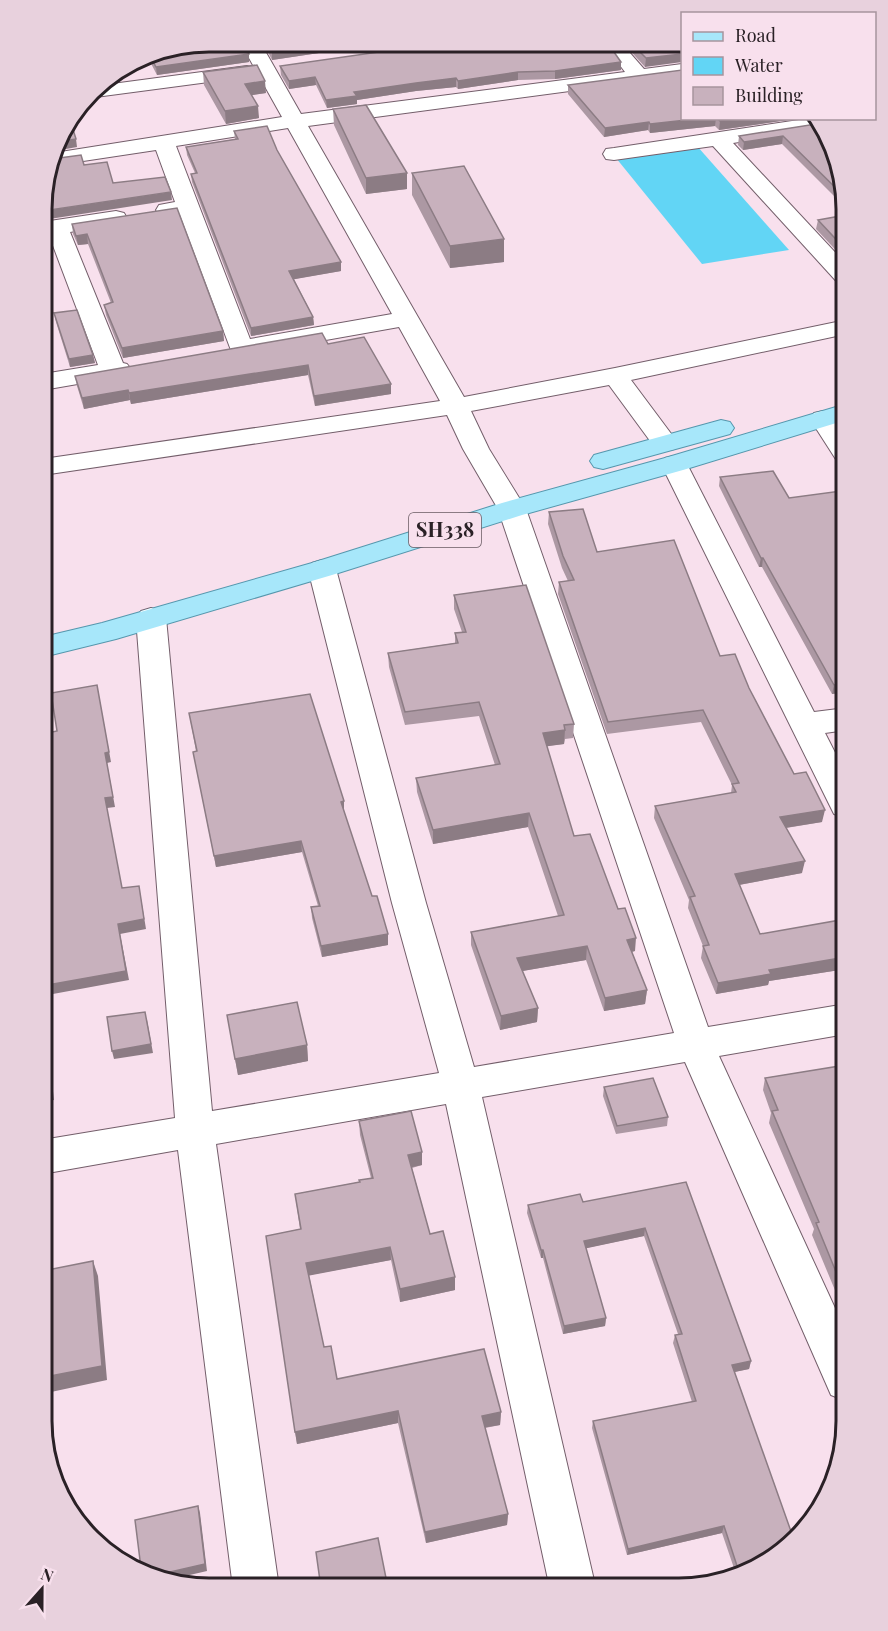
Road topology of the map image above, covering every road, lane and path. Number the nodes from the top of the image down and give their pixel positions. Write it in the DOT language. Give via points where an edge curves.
graph roads {
  1 [pos="256,52"];
  2 [pos="368,52"];
  3 [pos="619,52"];
  4 [pos="358,56"];
  5 [pos="289,66"];
  6 [pos="266,69"];
  7 [pos="681,70"];
  8 [pos="639,76"];
  9 [pos="111,87"];
  10 [pos="295,122"];
  11 [pos="811,125"];
  12 [pos="717,138"];
  13 [pos="164,143"];
  14 [pos="614,154"];
  15 [pos="61,159"];
  16 [pos="188,207"];
  17 [pos="52,228"];
  18 [pos="52,232"];
  19 [pos="836,267"];
  20 [pos="407,318"];
  21 [pos="836,329"];
  22 [pos="52,380"];
  23 [pos="619,382"];
  24 [pos="836,396"];
  25 [pos="834,416"];
  26 [pos="465,425"];
  27 [pos="669,454"];
  28 [pos="52,466"];
  29 [pos="508,500"];
  30 [pos="322,569"];
  31 [pos="151,618"];
  32 [pos="52,623"];
  33 [pos="52,645"];
  34 [pos="836,720"];
  35 [pos="806,724"];
  36 [pos="836,785"];
  37 [pos="835,1021"];
  38 [pos="696,1045"];
  39 [pos="461,1086"];
  40 [pos="195,1131"];
  41 [pos="52,1155"];
  42 [pos="835,1356"];
  43 [pos="255,1578"];
  44 [pos="571,1578"];
  1 -- 6 [label="street"];
  2 -- 4 [label="street"];
  3 -- 8 [label="street"];
  5 -- 6 [label="street"];
  6 -- 9 [label="street" via="137,79"];
  6 -- 10 [label="street"];
  7 -- 8 [label="street"];
  8 -- 10 [label="street"];
  10 -- 13 [label="street"];
  10 -- 20 [label="street"];
  11 -- 12 [label="street"];
  12 -- 14 [label="street"];
  12 -- 19 [label="street"];
  13 -- 15 [label="street"];
  13 -- 16 [label="street"];
  16 -- 17 [label="street"];
  16 -- 20 [label="street" via="229,350"];
  18 -- 22 [label="street" via="125,368"];
  20 -- 26 [label="street"];
  21 -- 23 [label="street"];
  23 -- 26 [label="street"];
  23 -- 27 [label="street"];
  24 -- 27 [label="main road, SH338"];
  25 -- 27 [label="main road, SH338"];
  26 -- 28 [label="street"];
  26 -- 29 [label="street"];
  27 -- 29 [label="main road, SH338"];
  27 -- 35 [label="street"];
  29 -- 30 [label="main road, SH338"];
  29 -- 32 [label="main road, SH338"];
  29 -- 38 [label="street"];
  30 -- 31 [label="main road, SH338"];
  30 -- 39 [label="street"];
  31 -- 33 [label="main road, SH338"];
  31 -- 40 [label="street"];
  34 -- 35 [label="street"];
  35 -- 36 [label="street"];
  37 -- 38 [label="street"];
  38 -- 39 [label="street"];
  38 -- 42 [label="street"];
  39 -- 40 [label="street"];
  39 -- 44 [label="street"];
  40 -- 41 [label="street"];
  40 -- 43 [label="street"];
}
